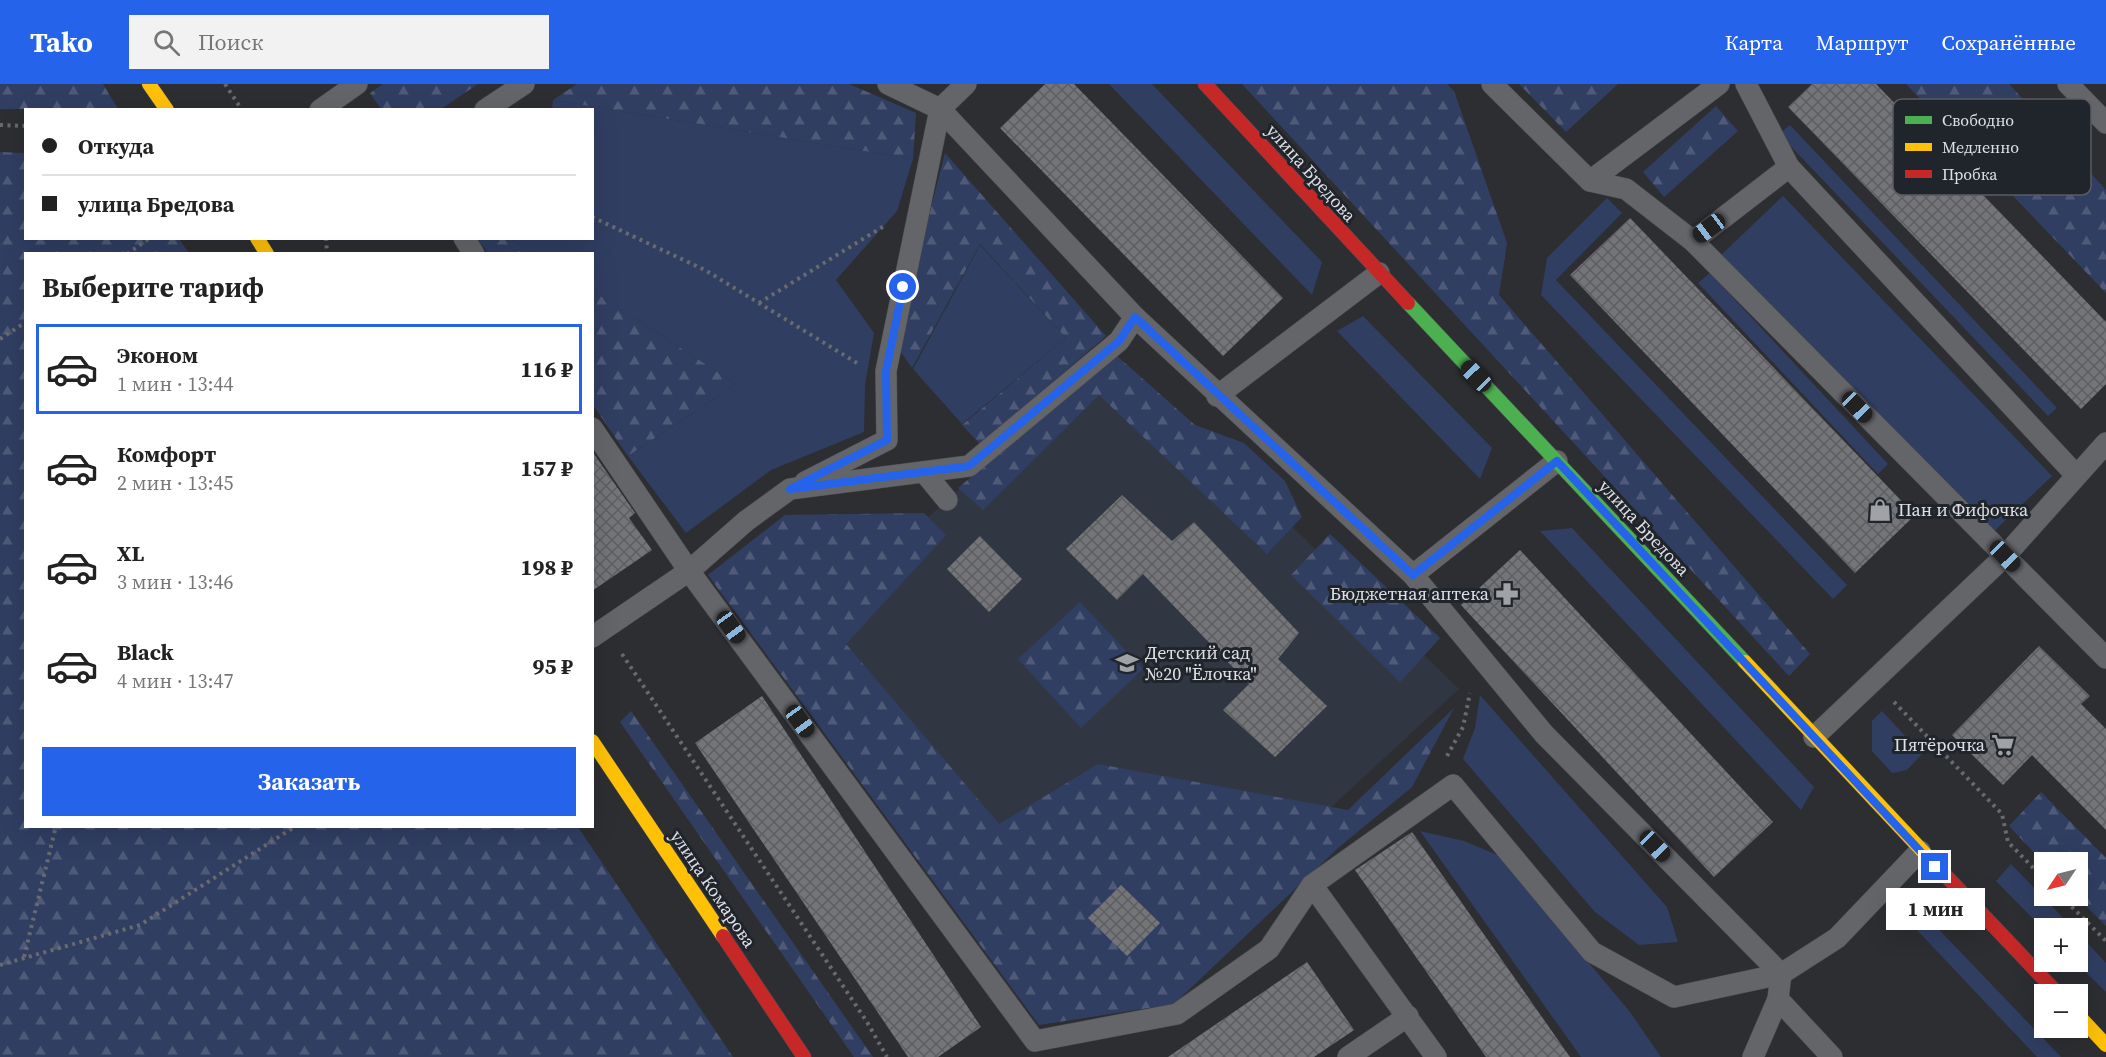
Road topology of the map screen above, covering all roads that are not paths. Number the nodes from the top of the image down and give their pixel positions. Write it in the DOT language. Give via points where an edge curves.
graph roads {
  1 [pos="149,84"];
  2 [pos="357,84"];
  3 [pos="524,84"];
  4 [pos="888,84"];
  5 [pos="1205,84"];
  6 [pos="1492,84"];
  7 [pos="1719,84"];
  8 [pos="1746,84"];
  9 [pos="2068,84"];
  10 [pos="963,85"];
  11 [pos="2083,99"];
  12 [pos="166,108"];
  13 [pos="323,108"];
  14 [pos="488,108"];
  15 [pos="2091,108"];
  16 [pos="940,109"];
  17 [pos="2106,123"];
  18 [pos="1789,167"];
  19 [pos="1590,181"];
  20 [pos="1693,240"];
  21 [pos="1378,273"];
  22 [pos="1135,317"];
  23 [pos="1217,396"];
  24 [pos="594,431"];
  25 [pos="2106,443"];
  26 [pos="1557,461"];
  27 [pos="924,472"];
  28 [pos="2076,475"];
  29 [pos="790,489"];
  30 [pos="947,500"];
  31 [pos="2005,556"];
  32 [pos="690,571"];
  33 [pos="1413,575"];
  34 [pos="599,633"];
  35 [pos="2106,658"];
  36 [pos="1814,737"];
  37 [pos="594,744"];
  38 [pos="1920,851"];
  39 [pos="1312,885"];
  40 [pos="1781,974"];
  41 [pos="2048,984"];
  42 [pos="1778,999"];
  43 [pos="1408,1016"];
  44 [pos="2088,1026"];
  45 [pos="2106,1045"];
  46 [pos="1033,1049"];
  47 [pos="804,1057"];
  48 [pos="1348,1057"];
  49 [pos="1436,1057"];
  50 [pos="1752,1057"];
  51 [pos="1832,1057"];
  1 -- 12 [label="main road"];
  2 -- 13 [label="lane"];
  3 -- 14 [label="lane"];
  4 -- 16 [label="lane"];
  5 -- 21 [label="main road, улица Бредова"];
  6 -- 19 [label="lane"];
  7 -- 19 [label="lane"];
  8 -- 18 [label="lane"];
  9 -- 11 [label="lane"];
  10 -- 16 [label="lane"];
  15 -- 17 [label="lane"];
  16 -- 22 [label="lane"];
  16 -- 29 [label="lane" via="886,381 887,440"];
  18 -- 20 [label="lane"];
  18 -- 28 [label="lane"];
  19 -- 20 [label="lane" via="1626,189"];
  20 -- 31 [label="lane"];
  21 -- 23 [label="lane"];
  21 -- 26 [label="main road, улица Бредова"];
  22 -- 23 [label="lane"];
  22 -- 27 [label="lane" via="1119,341 969,466"];
  23 -- 33 [label="lane"];
  24 -- 32 [label="lane"];
  25 -- 28 [label="lane"];
  26 -- 33 [label="lane"];
  26 -- 36 [label="main road, улица Бредова"];
  27 -- 29 [label="lane"];
  27 -- 30 [label="lane"];
  28 -- 31 [label="lane"];
  29 -- 32 [label="lane" via="746,520"];
  31 -- 35 [label="lane"];
  31 -- 36 [label="lane"];
  32 -- 34 [label="lane"];
  32 -- 46 [label="lane"];
  33 -- 40 [label="lane" via="1544,734"];
  36 -- 38 [label="main road, улица Бредова"];
  37 -- 47 [label="main road, улица Комарова"];
  38 -- 40 [label="lane" via="1837,938"];
  38 -- 41 [label="main road, улица Бредова"];
  39 -- 40 [label="lane" via="1453,785 1592,952 1674,997"];
  39 -- 43 [label="lane"];
  39 -- 46 [label="lane" via="1269,949 1177,1014"];
  40 -- 42 [label="lane"];
  42 -- 50 [label="lane"];
  42 -- 51 [label="lane"];
  43 -- 48 [label="lane"];
  43 -- 49 [label="lane"];
  44 -- 45 [label="main road"];
}
